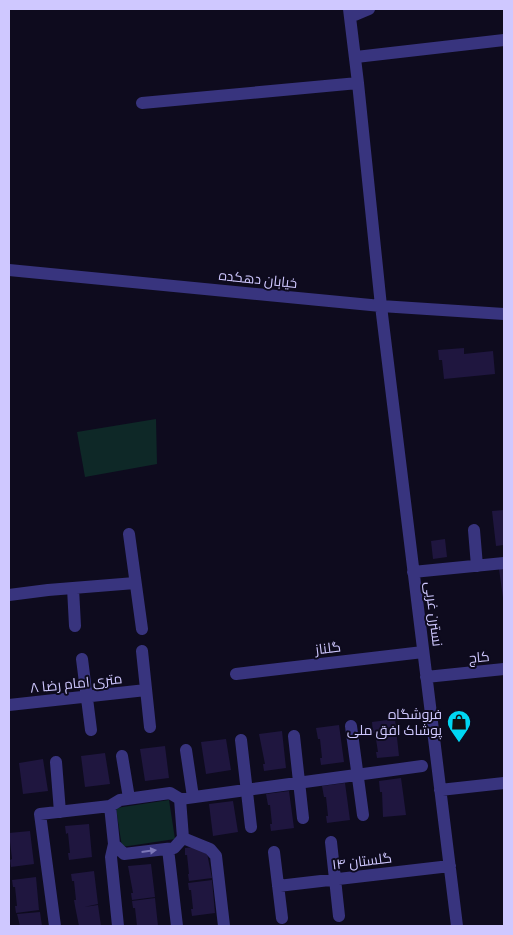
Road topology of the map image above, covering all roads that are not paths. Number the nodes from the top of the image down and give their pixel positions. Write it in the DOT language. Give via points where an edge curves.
graph roads {
  1 [pos="369,9"];
  2 [pos="350,13"];
  3 [pos="504,40"];
  4 [pos="356,57"];
  5 [pos="358,83"];
  6 [pos="142,103"];
  7 [pos="9,270"];
  8 [pos="381,306"];
  9 [pos="504,314"];
  10 [pos="474,530"];
  11 [pos="129,534"];
  12 [pos="504,563"];
  13 [pos="476,566"];
  14 [pos="413,572"];
  15 [pos="135,583"];
  16 [pos="73,588"];
  17 [pos="9,596"];
  18 [pos="75,626"];
  19 [pos="142,629"];
  20 [pos="142,651"];
  21 [pos="423,652"];
  22 [pos="82,659"];
  23 [pos="504,669"];
  24 [pos="236,674"];
  25 [pos="426,677"];
  26 [pos="146,690"];
  27 [pos="86,696"];
  28 [pos="9,705"];
  29 [pos="351,726"];
  30 [pos="150,727"];
  31 [pos="91,730"];
  32 [pos="294,736"];
  33 [pos="241,740"];
  34 [pos="186,750"];
  35 [pos="122,756"];
  36 [pos="56,762"];
  37 [pos="422,766"];
  38 [pos="357,775"];
  39 [pos="299,782"];
  40 [pos="504,782"];
  41 [pos="247,790"];
  42 [pos="440,790"];
  43 [pos="193,797"];
  44 [pos="129,798"];
  45 [pos="180,799"];
  46 [pos="110,806"];
  47 [pos="60,812"];
  48 [pos="363,814"];
  49 [pos="304,818"];
  50 [pos="251,827"];
  51 [pos="183,838"];
  52 [pos="331,842"];
  53 [pos="114,844"];
  54 [pos="168,849"];
  55 [pos="274,852"];
  56 [pos="450,866"];
  57 [pos="335,879"];
  58 [pos="278,886"];
  59 [pos="339,916"];
  60 [pos="282,918"];
  61 [pos="55,926"];
  62 [pos="118,926"];
  63 [pos="176,926"];
  64 [pos="224,926"];
  65 [pos="457,926"];
  1 -- 2 [label="street"];
  2 -- 4 [label="street, نسترن غربی"];
  3 -- 4 [label="street"];
  4 -- 5 [label="street, نسترن غربی"];
  5 -- 6 [label="street"];
  5 -- 8 [label="street, نسترن غربی"];
  7 -- 8 [label="street, خیابان دهکده"];
  8 -- 9 [label="street, خیابان دهکده"];
  8 -- 14 [label="street, نسترن غربی"];
  10 -- 13 [label="street"];
  11 -- 15 [label="street"];
  12 -- 13 [label="street"];
  13 -- 14 [label="street"];
  14 -- 21 [label="street, نسترن غربی"];
  15 -- 16 [label="street"];
  15 -- 19 [label="street"];
  16 -- 17 [label="street"];
  16 -- 18 [label="street"];
  20 -- 26 [label="street"];
  21 -- 24 [label="street, گلناز"];
  21 -- 25 [label="street, نسترن غربی"];
  22 -- 27 [label="street"];
  23 -- 25 [label="street, کاج"];
  25 -- 42 [label="street, نسترن غربی"];
  26 -- 27 [label="street, ۸ متری امام رضا"];
  26 -- 30 [label="street"];
  27 -- 28 [label="street, ۸ متری امام رضا"];
  27 -- 31 [label="street"];
  29 -- 38 [label="street"];
  32 -- 39 [label="street"];
  33 -- 41 [label="street"];
  34 -- 43 [label="street"];
  35 -- 44 [label="street"];
  36 -- 47 [label="street"];
  37 -- 38 [label="street"];
  38 -- 39 [label="street"];
  38 -- 48 [label="street"];
  39 -- 41 [label="street"];
  39 -- 49 [label="street"];
  40 -- 42 [label="street"];
  41 -- 43 [label="street"];
  41 -- 50 [label="street"];
  42 -- 56 [label="street, نسترن غربی"];
  43 -- 45 [label="street"];
  44 -- 45 [label="street" via="170,793"];
  44 -- 46 [label="street"];
  45 -- 51 [label="street"];
  46 -- 47 [label="street"];
  46 -- 53 [label="street"];
  47 -- 61 [label="street" via="40,814"];
  51 -- 54 [label="street" via="174,848"];
  51 -- 64 [label="street" via="210,849 216,856"];
  52 -- 57 [label="street"];
  53 -- 54 [label="street, one-way" via="124,854"];
  53 -- 62 [label="street" via="111,857"];
  54 -- 63 [label="street"];
  55 -- 58 [label="street"];
  56 -- 57 [label="street, گلستان ۱۴"];
  56 -- 65 [label="street, نسترن غربی"];
  57 -- 58 [label="street, گلستان ۱۴"];
  57 -- 59 [label="street"];
  58 -- 60 [label="street"];
}
